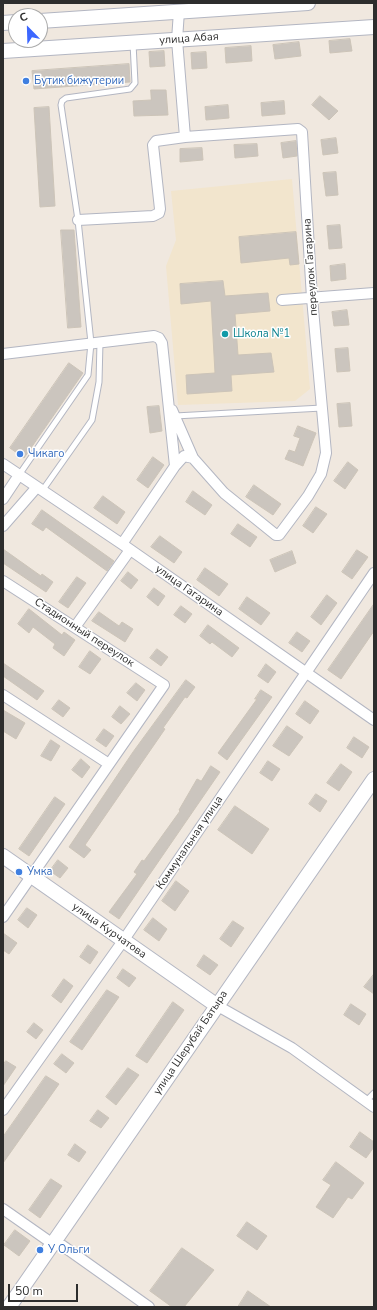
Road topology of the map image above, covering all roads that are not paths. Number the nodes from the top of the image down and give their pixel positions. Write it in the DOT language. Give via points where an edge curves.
graph roads {
  1 [pos="308,3"];
  2 [pos="181,9"];
  3 [pos="48,20"];
  4 [pos="374,27"];
  5 [pos="178,40"];
  6 [pos="133,42"];
  7 [pos="3,51"];
  8 [pos="184,137"];
  9 [pos="78,220"];
  10 [pos="374,293"];
  11 [pos="312,298"];
  12 [pos="282,300"];
  13 [pos="95,342"];
  14 [pos="3,354"];
  15 [pos="169,402"];
  16 [pos="322,408"];
  17 [pos="175,416"];
  18 [pos="193,458"];
  19 [pos="3,464"];
  20 [pos="175,466"];
  21 [pos="19,475"];
  22 [pos="39,489"];
  23 [pos="3,499"];
  24 [pos="3,526"];
  25 [pos="126,547"];
  26 [pos="374,573"];
  27 [pos="3,580"];
  28 [pos="75,627"];
  29 [pos="306,672"];
  30 [pos="3,695"];
  31 [pos="374,720"];
  32 [pos="109,764"];
  33 [pos="374,779"];
  34 [pos="3,856"];
  35 [pos="32,877"];
  36 [pos="3,917"];
  37 [pos="124,941"];
  38 [pos="216,1005"];
  39 [pos="374,1093"];
  40 [pos="370,1104"];
  41 [pos="3,1110"];
  42 [pos="3,1209"];
  43 [pos="53,1244"];
  44 [pos="146,1306"];
  45 [pos="9,1307"];
  1 -- 2 [label="street"];
  2 -- 3 [label="street"];
  2 -- 5 [label="street"];
  4 -- 5 [label="street, улица Абая"];
  5 -- 6 [label="street, улица Абая"];
  5 -- 8 [label="street"];
  6 -- 7 [label="street, улица Абая"];
  6 -- 9 [label="lane" via="134,86 130,89 62,100"];
  8 -- 9 [label="street" via="154,143 159,213 153,216"];
  8 -- 11 [label="street, переулок Гагарина" via="300,130"];
  9 -- 13 [label="lane"];
  10 -- 11 [label="street"];
  11 -- 12 [label="street"];
  11 -- 16 [label="street, переулок Гагарина"];
  13 -- 14 [label="street"];
  13 -- 15 [label="street" via="154,336 159,338 162,343"];
  13 -- 21 [label="lane" via="88,376"];
  13 -- 22 [label="lane" via="99,382 92,420"];
  15 -- 17 [label="street, переулок Гагарина"];
  15 -- 20 [label="street"];
  16 -- 17 [label="lane"];
  16 -- 18 [label="street, переулок Гагарина" via="326,453 321,474 282,534 276,535 224,493"];
  17 -- 18 [label="street, переулок Гагарина"];
  18 -- 20 [label="street" via="184,456"];
  19 -- 21 [label="street, улица Гагарина"];
  20 -- 25 [label="street"];
  21 -- 22 [label="street, улица Гагарина"];
  21 -- 23 [label="street"];
  22 -- 24 [label="street"];
  22 -- 25 [label="street, улица Гагарина"];
  25 -- 28 [label="street"];
  25 -- 29 [label="street, улица Гагарина"];
  26 -- 29 [label="street, Коммунальная улица"];
  27 -- 28 [label="street, Стадионный переулок"];
  28 -- 32 [label="street, Стадионный переулок" via="164,685"];
  29 -- 31 [label="street, улица Гагарина"];
  29 -- 37 [label="street, Коммунальная улица"];
  30 -- 32 [label="street"];
  32 -- 35 [label="street"];
  33 -- 38 [label="street, улица Шерубай Батыра"];
  34 -- 35 [label="street, улица Курчатова"];
  35 -- 36 [label="street"];
  35 -- 37 [label="street, улица Курчатова"];
  37 -- 38 [label="street, улица Курчатова"];
  37 -- 41 [label="street, Коммунальная улица"];
  38 -- 40 [label="street" via="292,1048"];
  38 -- 43 [label="street, улица Шерубай Батыра"];
  39 -- 40 [label="lane"];
  42 -- 43 [label="street"];
  43 -- 44 [label="street" via="63,1246"];
  43 -- 45 [label="street, улица Шерубай Батыра"];
}
